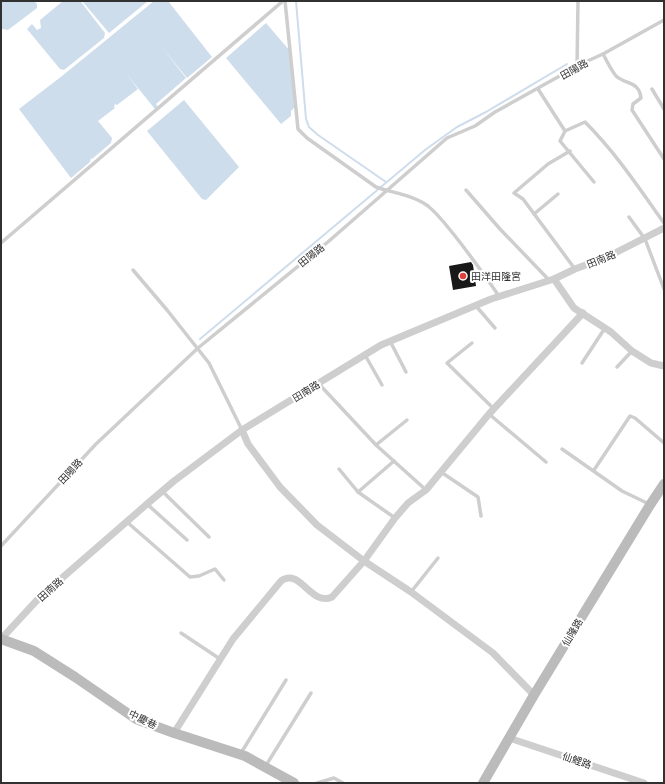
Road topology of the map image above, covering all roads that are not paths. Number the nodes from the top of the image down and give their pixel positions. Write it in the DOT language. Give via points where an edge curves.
graph roads {
  1 [pos="284,1"];
  2 [pos="578,1"];
  3 [pos="664,20"];
  4 [pos="603,54"];
  5 [pos="577,68"];
  6 [pos="538,89"];
  7 [pos="652,89"];
  8 [pos="664,109"];
  9 [pos="565,131"];
  10 [pos="570,151"];
  11 [pos="664,159"];
  12 [pos="594,182"];
  13 [pos="385,190"];
  14 [pos="466,190"];
  15 [pos="558,194"];
  16 [pos="534,214"];
  17 [pos="629,217"];
  18 [pos="664,223"];
  19 [pos="664,228"];
  20 [pos="644,239"];
  21 [pos="1,243"];
  22 [pos="575,269"];
  23 [pos="133,270"];
  24 [pos="552,280"];
  25 [pos="664,289"];
  26 [pos="500,296"];
  27 [pos="475,305"];
  28 [pos="583,313"];
  29 [pos="495,328"];
  30 [pos="605,328"];
  31 [pos="390,341"];
  32 [pos="472,343"];
  33 [pos="198,348"];
  34 [pos="632,351"];
  35 [pos="365,355"];
  36 [pos="582,363"];
  37 [pos="664,366"];
  38 [pos="617,367"];
  39 [pos="406,372"];
  40 [pos="319,384"];
  41 [pos="382,385"];
  42 [pos="491,412"];
  43 [pos="407,420"];
  44 [pos="242,430"];
  45 [pos="664,443"];
  46 [pos="376,446"];
  47 [pos="562,450"];
  48 [pos="394,461"];
  49 [pos="546,462"];
  50 [pos="339,469"];
  51 [pos="594,470"];
  52 [pos="441,472"];
  53 [pos="663,486"];
  54 [pos="426,490"];
  55 [pos="162,491"];
  56 [pos="358,492"];
  57 [pos="147,504"];
  58 [pos="650,504"];
  59 [pos="481,516"];
  60 [pos="395,518"];
  61 [pos="127,522"];
  62 [pos="209,537"];
  63 [pos="187,540"];
  64 [pos="1,546"];
  65 [pos="438,558"];
  66 [pos="364,561"];
  67 [pos="224,580"];
  68 [pos="411,592"];
  69 [pos="181,633"];
  70 [pos="1,639"];
  71 [pos="221,659"];
  72 [pos="286,680"];
  73 [pos="311,693"];
  74 [pos="534,695"];
  75 [pos="174,733"];
  76 [pos="509,738"];
  77 [pos="240,754"];
  78 [pos="265,767"];
  79 [pos="294,783"];
  80 [pos="317,783"];
  81 [pos="343,783"];
  82 [pos="483,783"];
  83 [pos="644,783"];
  1 -- 13 [label="lane" via="298,129 376,187"];
  1 -- 21 [label="lane"];
  2 -- 5 [label="lane"];
  3 -- 4 [label="lane, 田陽路"];
  4 -- 5 [label="lane, 田陽路"];
  4 -- 11 [label="lane" via="615,75 637,87 641,98 633,104 632,110"];
  5 -- 6 [label="lane, 田陽路"];
  6 -- 9 [label="lane"];
  6 -- 13 [label="lane, 田陽路" via="475,126 448,138"];
  7 -- 8 [label="lane"];
  9 -- 10 [label="lane" via="560,141"];
  9 -- 18 [label="lane" via="585,122 622,164"];
  10 -- 12 [label="lane"];
  10 -- 16 [label="lane" via="548,164 514,193 523,199"];
  13 -- 26 [label="lane" via="427,206 475,260"];
  13 -- 33 [label="lane, 田陽路" via="329,240"];
  14 -- 24 [label="lane" via="500,229"];
  15 -- 16 [label="lane"];
  16 -- 22 [label="lane"];
  17 -- 20 [label="lane"];
  19 -- 20 [label="street, 田南路"];
  20 -- 22 [label="street, 田南路"];
  20 -- 25 [label="lane"];
  22 -- 24 [label="street, 田南路"];
  23 -- 33 [label="lane"];
  24 -- 26 [label="street, 田南路"];
  24 -- 28 [label="street" via="574,308"];
  26 -- 27 [label="street, 田南路"];
  27 -- 29 [label="lane"];
  27 -- 31 [label="street, 田南路"];
  28 -- 30 [label="street"];
  28 -- 42 [label="street"];
  30 -- 34 [label="street"];
  30 -- 36 [label="lane"];
  31 -- 35 [label="street, 田南路"];
  31 -- 39 [label="lane"];
  32 -- 42 [label="lane" via="447,363"];
  33 -- 44 [label="lane" via="209,363"];
  33 -- 64 [label="lane, 田陽路" via="96,444"];
  34 -- 37 [label="street" via="651,363"];
  34 -- 38 [label="lane"];
  35 -- 40 [label="street, 田南路"];
  35 -- 41 [label="lane"];
  40 -- 44 [label="street, 田南路"];
  40 -- 46 [label="lane"];
  42 -- 49 [label="lane"];
  42 -- 52 [label="street"];
  43 -- 46 [label="lane"];
  44 -- 55 [label="street, 田南路"];
  44 -- 66 [label="street" via="248,444 280,487 317,525"];
  45 -- 51 [label="lane" via="630,416"];
  46 -- 48 [label="lane"];
  47 -- 51 [label="lane"];
  48 -- 54 [label="lane"];
  48 -- 56 [label="lane"];
  50 -- 56 [label="lane"];
  51 -- 58 [label="lane" via="622,491"];
  52 -- 54 [label="street"];
  52 -- 59 [label="lane" via="478,497"];
  53 -- 58 [label="street, 仙隆路"];
  54 -- 60 [label="street" via="408,503"];
  55 -- 57 [label="street, 田南路"];
  55 -- 62 [label="lane"];
  56 -- 60 [label="lane"];
  57 -- 61 [label="street, 田南路"];
  57 -- 63 [label="lane"];
  58 -- 74 [label="street, 仙隆路"];
  60 -- 66 [label="street"];
  61 -- 67 [label="lane" via="190,577 215,569"];
  61 -- 70 [label="street, 田南路" via="39,598"];
  65 -- 68 [label="lane"];
  66 -- 68 [label="street"];
  66 -- 71 [label="street" via="327,600 317,597 290,577 280,581 233,639"];
  68 -- 74 [label="street" via="493,653"];
  69 -- 71 [label="lane"];
  70 -- 75 [label="street, 中慶巷" via="34,651 136,719"];
  71 -- 75 [label="street"];
  72 -- 77 [label="lane"];
  73 -- 78 [label="lane"];
  74 -- 76 [label="street, 仙隆路"];
  75 -- 77 [label="street, 中慶巷"];
  76 -- 82 [label="street, 仙隆路"];
  76 -- 83 [label="street, 仙鯉路"];
  77 -- 78 [label="street, 中慶巷"];
  78 -- 79 [label="street, 中慶巷"];
  80 -- 81 [label="lane" via="334,778"];
}
